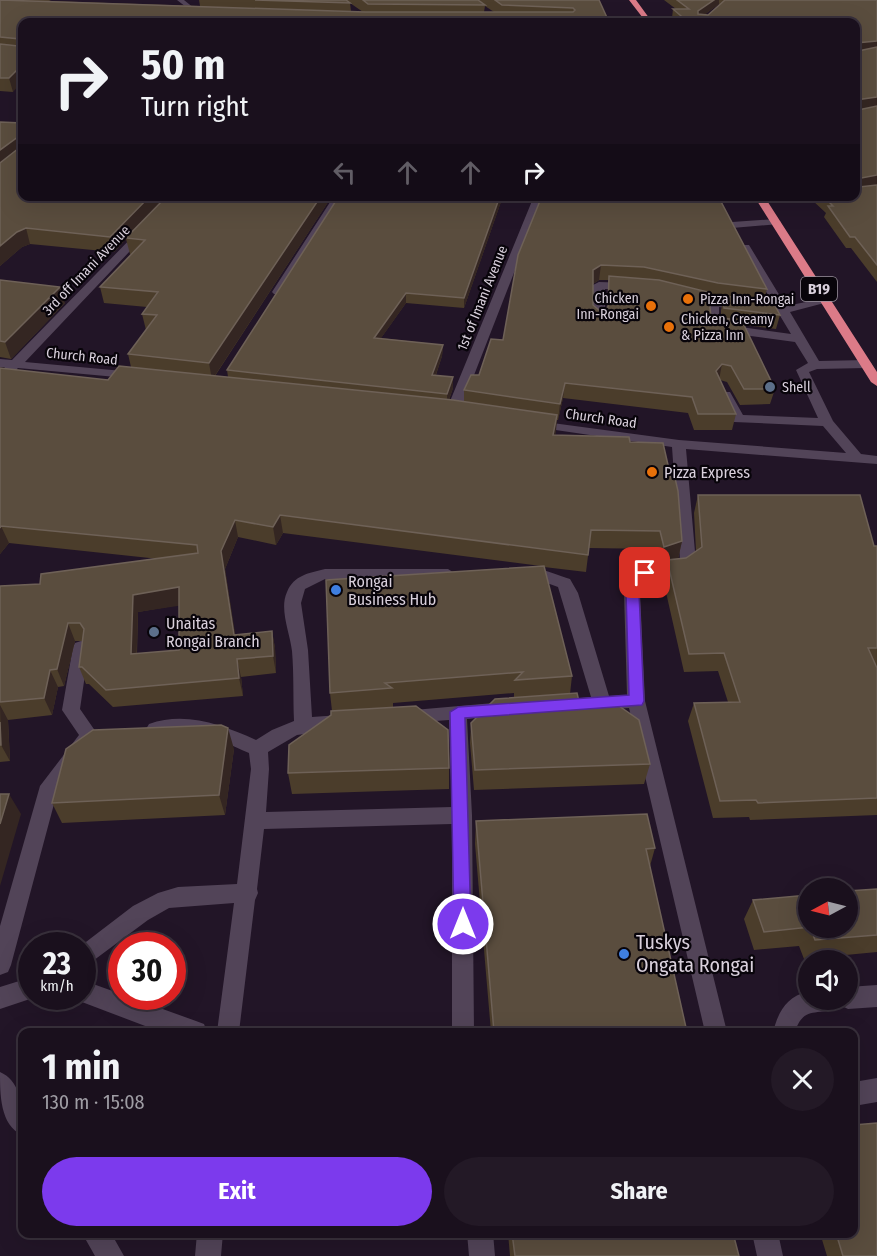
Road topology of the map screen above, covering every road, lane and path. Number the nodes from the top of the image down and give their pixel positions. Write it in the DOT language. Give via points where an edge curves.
graph roads {
  1 [pos="180,0"];
  2 [pos="632,0"];
  3 [pos="186,13"];
  4 [pos="196,13"];
  5 [pos="208,13"];
  6 [pos="646,18"];
  7 [pos="336,201"];
  8 [pos="537,201"];
  9 [pos="762,201"];
  10 [pos="153,222"];
  11 [pos="776,222"];
  12 [pos="646,288"];
  13 [pos="826,301"];
  14 [pos="269,305"];
  15 [pos="780,311"];
  16 [pos="599,320"];
  17 [pos="800,339"];
  18 [pos="0,363"];
  19 [pos="15,364"];
  20 [pos="866,364"];
  21 [pos="815,365"];
  22 [pos="147,377"];
  23 [pos="0,380"];
  24 [pos="877,382"];
  25 [pos="720,386"];
  26 [pos="453,412"];
  27 [pos="521,421"];
  28 [pos="827,422"];
  29 [pos="679,444"];
  30 [pos="868,460"];
  31 [pos="877,474"];
  32 [pos="466,574"];
  33 [pos="513,574"];
  34 [pos="81,647"];
  35 [pos="636,701"];
  36 [pos="602,703"];
  37 [pos="458,712"];
  38 [pos="386,718"];
  39 [pos="363,720"];
  40 [pos="303,725"];
  41 [pos="134,731"];
  42 [pos="111,733"];
  43 [pos="89,735"];
  44 [pos="258,749"];
  45 [pos="462,815"];
  46 [pos="255,821"];
  47 [pos="248,893"];
  48 [pos="96,948"];
  49 [pos="0,965"];
  50 [pos="18,992"];
  51 [pos="877,996"];
  52 [pos="96,997"];
  53 [pos="858,997"];
  54 [pos="0,998"];
  55 [pos="798,1005"];
  56 [pos="184,1028"];
  57 [pos="229,1028"];
  58 [pos="464,1028"];
  59 [pos="715,1028"];
  60 [pos="785,1028"];
  61 [pos="877,1090"];
  62 [pos="858,1093"];
  63 [pos="3,1096"];
  64 [pos="18,1117"];
  65 [pos="98,1238"];
  66 [pos="210,1238"];
  67 [pos="480,1238"];
  68 [pos="766,1238"];
  69 [pos="111,1256"];
  70 [pos="208,1256"];
  71 [pos="482,1256"];
  72 [pos="770,1256"];
  1 -- 4 [label="street"];
  2 -- 6 [label="highway"];
  3 -- 4 [label="street"];
  4 -- 5 [label="street"];
  7 -- 14 [label="street"];
  8 -- 26 [label="street, 1st of Imani Avenue"];
  9 -- 11 [label="highway, B19"];
  10 -- 19 [label="street, 3rd off Imani Avenue"];
  11 -- 13 [label="highway, B19"];
  11 -- 15 [label="street" via="730,220"];
  12 -- 16 [label="street" via="599,285"];
  13 -- 15 [label="street"];
  13 -- 20 [label="highway, B19"];
  15 -- 17 [label="street"];
  15 -- 17 [label="street" via="708,301 713,327"];
  17 -- 21 [label="street"];
  18 -- 19 [label="street, Church Road"];
  19 -- 22 [label="street, Church Road"];
  19 -- 23 [label="street, 3rd off Imani Avenue"];
  20 -- 21 [label="street"];
  20 -- 24 [label="highway, B19"];
  21 -- 28 [label="street" via="802,370"];
  25 -- 28 [label="street" via="739,419"];
  27 -- 29 [label="street, Church Road"];
  28 -- 30 [label="street"];
  29 -- 30 [label="street, Church Road"];
  29 -- 35 [label="street" via="688,563 674,570 645,573 632,593"];
  30 -- 31 [label="street"];
  32 -- 40 [label="street" via="307,576 298,585 291,614 300,648"];
  33 -- 36 [label="street" via="537,574 564,583"];
  34 -- 43 [label="street" via="71,710"];
  35 -- 36 [label="street"];
  35 -- 59 [label="street"];
  36 -- 37 [label="street"];
  37 -- 38 [label="street"];
  37 -- 45 [label="street"];
  39 -- 40 [label="street"];
  40 -- 44 [label="street" via="280,732"];
  41 -- 44 [label="street" via="190,726"];
  42 -- 43 [label="street"];
  43 -- 49 [label="street" via="49,786"];
  44 -- 46 [label="street"];
  45 -- 46 [label="street"];
  45 -- 58 [label="street"];
  46 -- 47 [label="street"];
  47 -- 48 [label="street" via="177,896 147,909"];
  47 -- 57 [label="street"];
  50 -- 54 [label="street"];
  51 -- 53 [label="street"];
  52 -- 56 [label="street"];
  55 -- 60 [label="street"];
  61 -- 62 [label="street"];
  63 -- 64 [label="street"];
  65 -- 69 [label="street"];
  66 -- 70 [label="street"];
  67 -- 71 [label="street"];
  68 -- 72 [label="street"];
}
